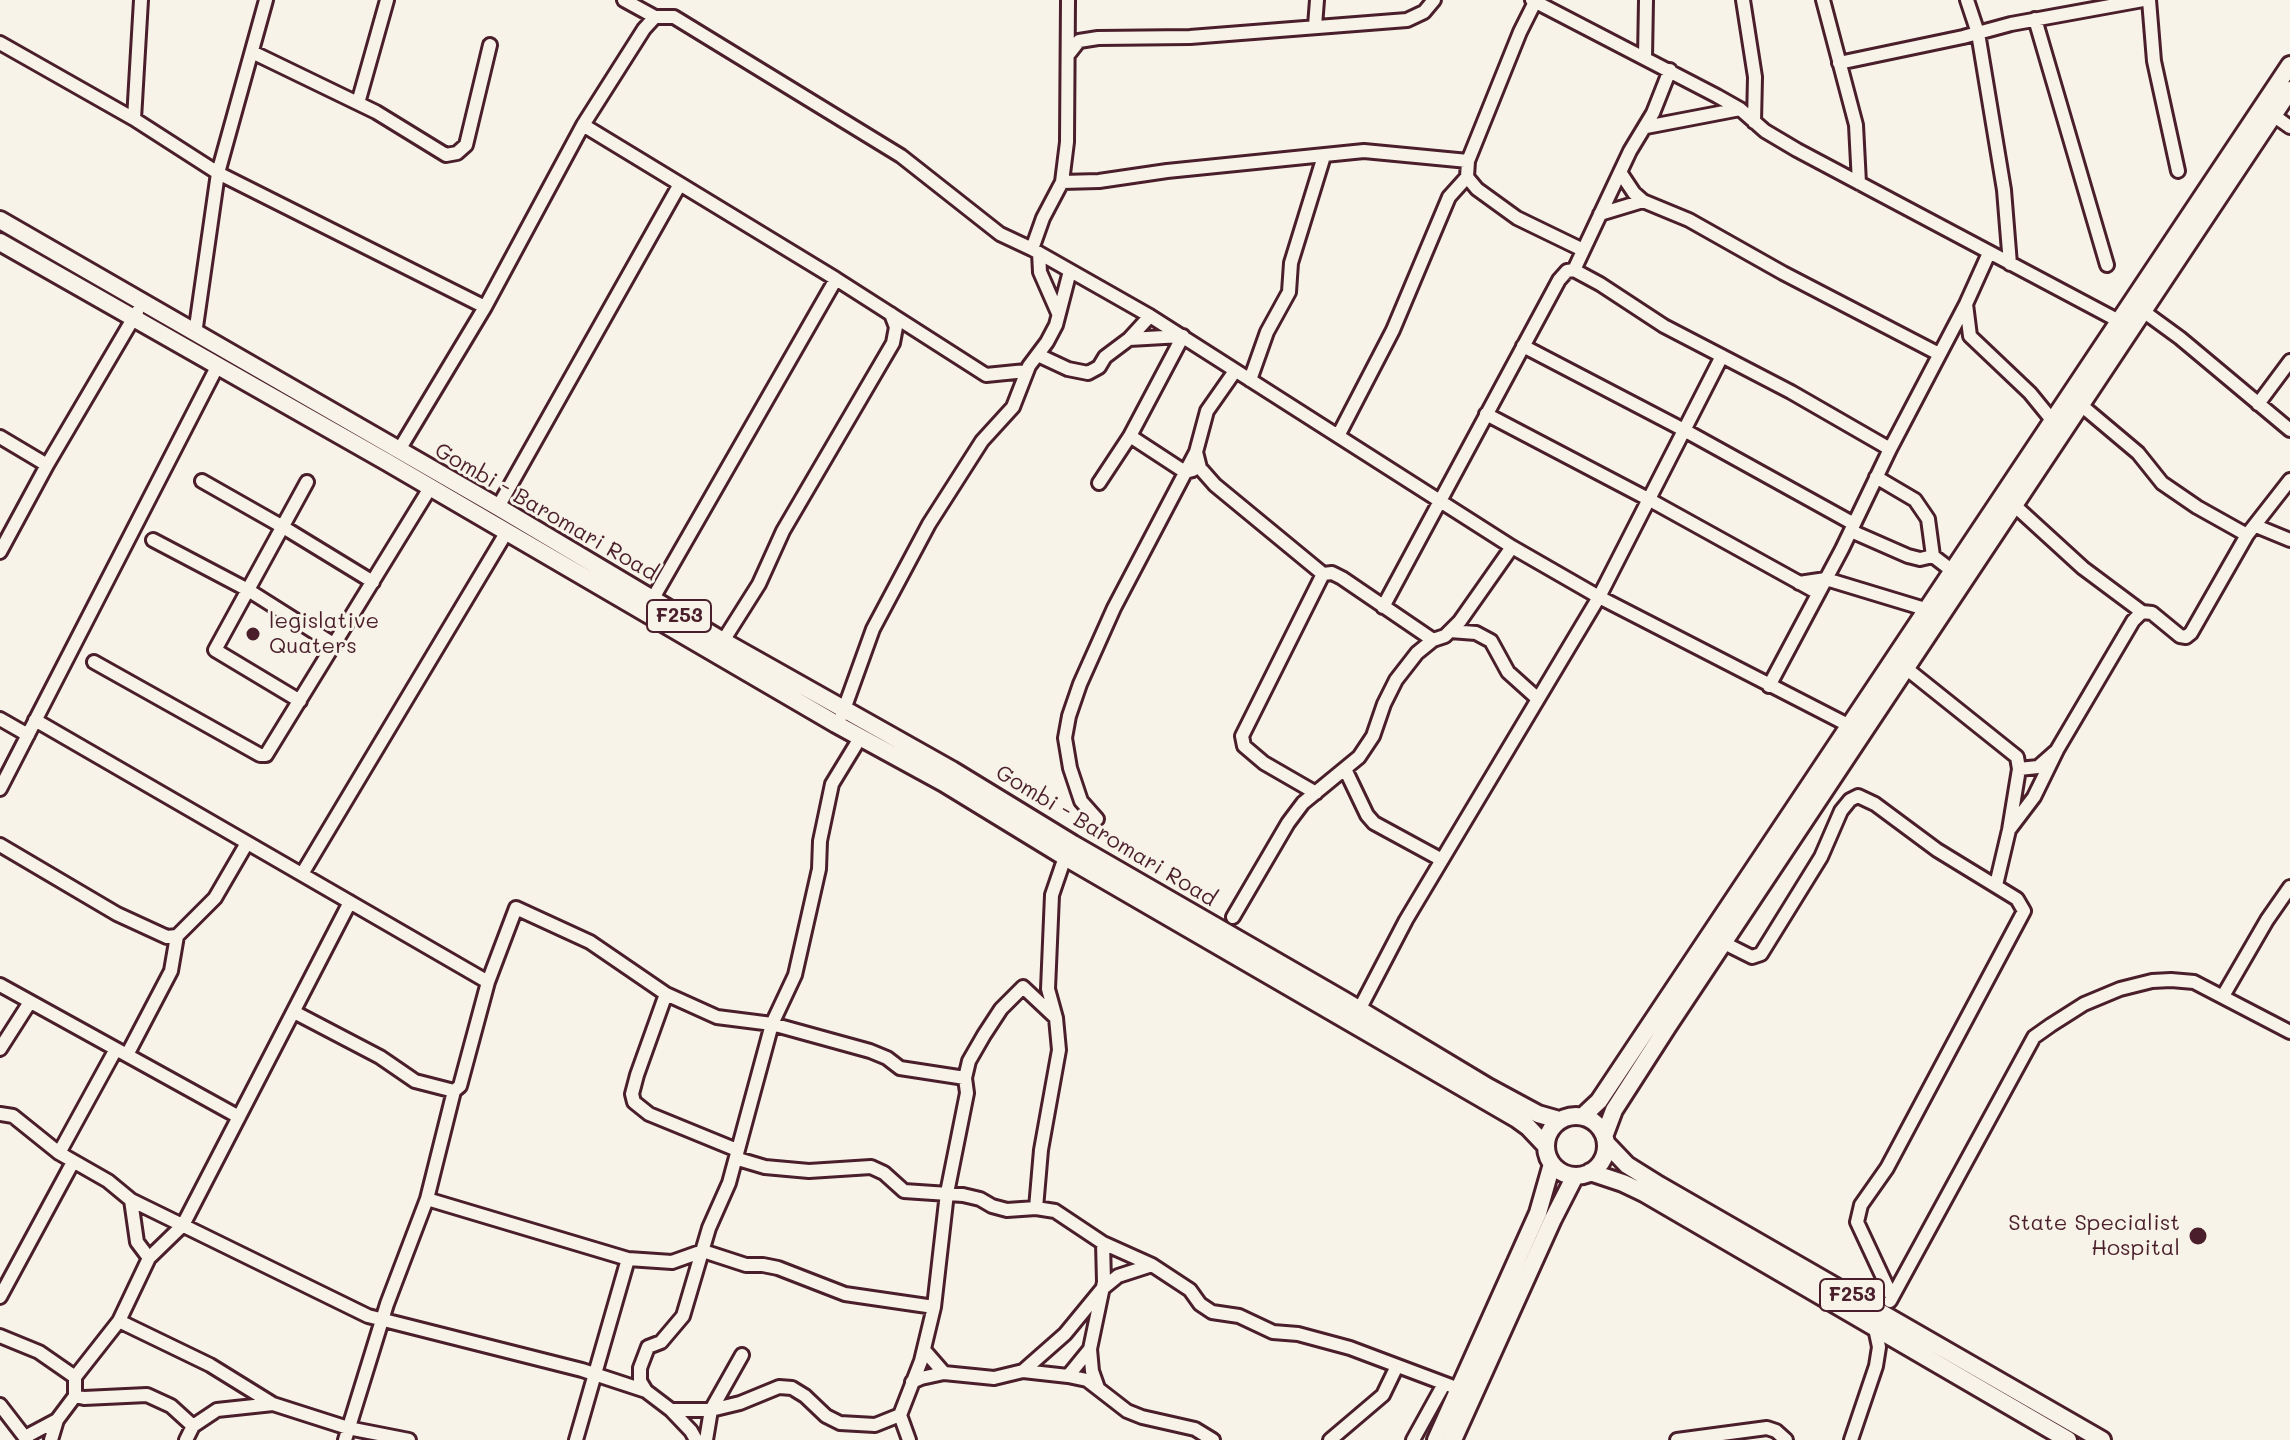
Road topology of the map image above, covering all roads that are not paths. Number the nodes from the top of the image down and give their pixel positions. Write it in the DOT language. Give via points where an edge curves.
graph roads {
  1 [pos="266,0"];
  2 [pos="387,0"];
  3 [pos="624,0"];
  4 [pos="1068,0"];
  5 [pos="1317,0"];
  6 [pos="1434,0"];
  7 [pos="1534,0"];
  8 [pos="1646,0"];
  9 [pos="1743,0"];
  10 [pos="1823,0"];
  11 [pos="1967,0"];
  12 [pos="2146,0"];
  13 [pos="137,4"];
  14 [pos="2093,4"];
  15 [pos="655,17"];
  16 [pos="2035,19"];
  17 [pos="1315,26"];
  18 [pos="1978,33"];
  19 [pos="0,43"];
  20 [pos="490,45"];
  21 [pos="252,52"];
  22 [pos="1068,55"];
  23 [pos="1645,58"];
  24 [pos="1839,63"];
  25 [pos="2290,65"];
  26 [pos="1670,70"];
  27 [pos="2290,90"];
  28 [pos="358,103"];
  29 [pos="1740,109"];
  30 [pos="2273,115"];
  31 [pos="134,119"];
  32 [pos="1754,122"];
  33 [pos="583,125"];
  34 [pos="1646,127"];
  35 [pos="2290,127"];
  36 [pos="1324,156"];
  37 [pos="1468,161"];
  38 [pos="2178,171"];
  39 [pos="1620,172"];
  40 [pos="218,173"];
  41 [pos="1467,177"];
  42 [pos="1062,182"];
  43 [pos="1859,183"];
  44 [pos="680,184"];
  45 [pos="1643,201"];
  46 [pos="1600,214"];
  47 [pos="0,220"];
  48 [pos="0,242"];
  49 [pos="1583,250"];
  50 [pos="1035,251"];
  51 [pos="1989,253"];
  52 [pos="2010,264"];
  53 [pos="2107,265"];
  54 [pos="1574,270"];
  55 [pos="1070,271"];
  56 [pos="836,279"];
  57 [pos="143,303"];
  58 [pos="1966,304"];
  59 [pos="485,307"];
  60 [pos="2143,311"];
  61 [pos="1058,313"];
  62 [pos="891,314"];
  63 [pos="1150,316"];
  64 [pos="133,319"];
  65 [pos="2119,321"];
  66 [pos="195,334"];
  67 [pos="1183,336"];
  68 [pos="1970,336"];
  69 [pos="1948,337"];
  70 [pos="1129,339"];
  71 [pos="1523,346"];
  72 [pos="1939,354"];
  73 [pos="1038,355"];
  74 [pos="1722,356"];
  75 [pos="2290,361"];
  76 [pos="217,367"];
  77 [pos="1026,371"];
  78 [pos="1235,371"];
  79 [pos="1250,380"];
  80 [pos="2258,404"];
  81 [pos="2081,405"];
  82 [pos="327,409"];
  83 [pos="1486,414"];
  84 [pos="2052,420"];
  85 [pos="317,423"];
  86 [pos="1684,430"];
  87 [pos="2290,430"];
  88 [pos="1130,436"];
  89 [pos="1338,436"];
  90 [pos="0,437"];
  91 [pos="1890,449"];
  92 [pos="399,450"];
  93 [pos="1196,452"];
  94 [pos="47,465"];
  95 [pos="1200,468"];
  96 [pos="1185,472"];
  97 [pos="1876,477"];
  98 [pos="2290,480"];
  99 [pos="202,481"];
  100 [pos="307,482"];
  101 [pos="1099,483"];
  102 [pos="430,488"];
  103 [pos="1650,500"];
  104 [pos="1440,502"];
  105 [pos="2014,505"];
  106 [pos="498,507"];
  107 [pos="283,527"];
  108 [pos="1852,528"];
  109 [pos="2252,530"];
  110 [pos="506,533"];
  111 [pos="153,540"];
  112 [pos="2290,540"];
  113 [pos="1512,547"];
  114 [pos="0,552"];
  115 [pos="1933,556"];
  116 [pos="1323,574"];
  117 [pos="1958,575"];
  118 [pos="1826,579"];
  119 [pos="373,582"];
  120 [pos="1799,583"];
  121 [pos="248,590"];
  122 [pos="1818,593"];
  123 [pos="1599,597"];
  124 [pos="652,600"];
  125 [pos="1383,607"];
  126 [pos="1925,609"];
  127 [pos="2142,612"];
  128 [pos="1450,631"];
  129 [pos="1433,640"];
  130 [pos="723,641"];
  131 [pos="335,645"];
  132 [pos="94,662"];
  133 [pos="1907,669"];
  134 [pos="1769,686"];
  135 [pos="1538,699"];
  136 [pos="300,701"];
  137 [pos="845,710"];
  138 [pos="0,719"];
  139 [pos="35,720"];
  140 [pos="836,724"];
  141 [pos="1848,725"];
  142 [pos="28,735"];
  143 [pos="860,738"];
  144 [pos="2057,750"];
  145 [pos="1345,769"];
  146 [pos="2019,769"];
  147 [pos="0,789"];
  148 [pos="1316,793"];
  149 [pos="1097,819"];
  150 [pos="2009,830"];
  151 [pos="247,843"];
  152 [pos="0,845"];
  153 [pos="1065,857"];
  154 [pos="1442,860"];
  155 [pos="302,874"];
  156 [pos="1996,885"];
  157 [pos="2290,887"];
  158 [pos="350,902"];
  159 [pos="1233,917"];
  160 [pos="177,936"];
  161 [pos="1724,943"];
  162 [pos="488,982"];
  163 [pos="0,985"];
  164 [pos="666,994"];
  165 [pos="2223,996"];
  166 [pos="30,1002"];
  167 [pos="294,1012"];
  168 [pos="1355,1017"];
  169 [pos="1056,1018"];
  170 [pos="772,1024"];
  171 [pos="2290,1032"];
  172 [pos="0,1049"];
  173 [pos="121,1052"];
  174 [pos="965,1078"];
  175 [pos="454,1091"];
  176 [pos="0,1114"];
  177 [pos="1583,1116"];
  178 [pos="239,1117"];
  179 [pos="1559,1120"];
  180 [pos="1606,1139"];
  181 [pos="1546,1146"];
  182 [pos="59,1153"];
  183 [pos="737,1155"];
  184 [pos="73,1162"];
  185 [pos="1552,1164"];
  186 [pos="1583,1174"];
  187 [pos="947,1193"];
  188 [pos="427,1199"];
  189 [pos="131,1200"];
  190 [pos="1036,1208"];
  191 [pos="183,1225"];
  192 [pos="1103,1243"];
  193 [pos="703,1251"];
  194 [pos="149,1258"];
  195 [pos="628,1259"];
  196 [pos="1152,1265"];
  197 [pos="1102,1289"];
  198 [pos="0,1297"];
  199 [pos="1892,1297"];
  200 [pos="934,1307"];
  201 [pos="1884,1313"];
  202 [pos="384,1320"];
  203 [pos="119,1321"];
  204 [pos="1875,1328"];
  205 [pos="0,1336"];
  206 [pos="1090,1349"];
  207 [pos="924,1350"];
  208 [pos="742,1355"];
  209 [pos="1397,1366"];
  210 [pos="1023,1371"];
  211 [pos="944,1373"];
  212 [pos="595,1376"];
  213 [pos="1068,1376"];
  214 [pos="75,1377"];
  215 [pos="912,1382"];
  216 [pos="1451,1386"];
  217 [pos="1098,1388"];
  218 [pos="646,1391"];
  219 [pos="75,1396"];
  220 [pos="273,1404"];
  221 [pos="0,1405"];
  222 [pos="671,1410"];
  223 [pos="711,1410"];
  224 [pos="900,1415"];
  225 [pos="57,1420"];
  226 [pos="193,1426"];
  227 [pos="346,1434"];
  228 [pos="26,1438"];
  229 [pos="51,1440"];
  230 [pos="186,1440"];
  231 [pos="409,1440"];
  232 [pos="576,1440"];
  233 [pos="696,1440"];
  234 [pos="706,1440"];
  235 [pos="909,1440"];
  236 [pos="1213,1440"];
  237 [pos="1330,1440"];
  238 [pos="1413,1440"];
  239 [pos="1436,1440"];
  240 [pos="1453,1440"];
  241 [pos="1677,1440"];
  242 [pos="1786,1440"];
  243 [pos="1851,1440"];
  244 [pos="2068,1440"];
  245 [pos="2102,1440"];
  1 -- 21 [label="street"];
  2 -- 28 [label="street"];
  3 -- 15 [label="street"];
  4 -- 22 [label="street"];
  5 -- 17 [label="street"];
  6 -- 17 [label="street" via="1407,20"];
  7 -- 23 [label="street"];
  7 -- 37 [label="street"];
  8 -- 23 [label="street"];
  9 -- 32 [label="street" via="1755,77"];
  10 -- 24 [label="street"];
  11 -- 18 [label="street"];
  12 -- 14 [label="street"];
  12 -- 38 [label="street"];
  13 -- 31 [label="street"];
  14 -- 16 [label="street"];
  15 -- 33 [label="street"];
  15 -- 50 [label="street" via="674,17 901,156 1000,234"];
  16 -- 18 [label="street"];
  16 -- 53 [label="street"];
  17 -- 22 [label="street" via="1190,37 1098,38 1079,41"];
  18 -- 24 [label="street"];
  18 -- 52 [label="street" via="2004,190"];
  19 -- 31 [label="street"];
  20 -- 28 [label="street" via="466,145 457,153 446,155"];
  21 -- 28 [label="street"];
  21 -- 40 [label="street"];
  22 -- 42 [label="street"];
  23 -- 26 [label="street"];
  24 -- 43 [label="street" via="1856,125"];
  25 -- 65 [label="main road"];
  26 -- 29 [label="street"];
  26 -- 34 [label="street"];
  27 -- 30 [label="main road"];
  29 -- 32 [label="street"];
  29 -- 34 [label="street"];
  30 -- 35 [label="street"];
  30 -- 60 [label="main road"];
  31 -- 40 [label="street"];
  32 -- 43 [label="street"];
  33 -- 44 [label="street"];
  33 -- 59 [label="street"];
  34 -- 39 [label="street"];
  36 -- 37 [label="street" via="1364,151"];
  36 -- 42 [label="street"];
  36 -- 79 [label="street" via="1291,263 1289,292"];
  37 -- 41 [label="street"];
  39 -- 45 [label="street"];
  39 -- 46 [label="street"];
  40 -- 59 [label="street"];
  40 -- 66 [label="street"];
  41 -- 49 [label="street" via="1517,218"];
  41 -- 89 [label="street" via="1449,197 1393,330"];
  42 -- 50 [label="street" via="1043,218"];
  43 -- 51 [label="street"];
  44 -- 56 [label="street"];
  44 -- 106 [label="street"];
  45 -- 46 [label="street"];
  45 -- 72 [label="street" via="1689,220"];
  46 -- 49 [label="street"];
  47 -- 57 [label="main road, Gombi - Baromari Road / F253"];
  48 -- 64 [label="main road, Gombi - Baromari Road / F253"];
  49 -- 54 [label="street"];
  50 -- 55 [label="street"];
  50 -- 61 [label="street"];
  51 -- 52 [label="street"];
  51 -- 58 [label="street"];
  52 -- 65 [label="street"];
  54 -- 71 [label="street" via="1559,280"];
  54 -- 74 [label="street"];
  55 -- 61 [label="street"];
  55 -- 63 [label="street"];
  56 -- 62 [label="street"];
  56 -- 124 [label="street"];
  57 -- 64 [label="street"];
  57 -- 66 [label="main road, Gombi - Baromari Road / F253"];
  58 -- 68 [label="street"];
  58 -- 69 [label="street"];
  59 -- 92 [label="street"];
  60 -- 80 [label="street"];
  60 -- 81 [label="main road"];
  61 -- 73 [label="street"];
  62 -- 77 [label="street" via="986,375"];
  62 -- 130 [label="street" via="896,327 893,343"];
  63 -- 67 [label="street"];
  63 -- 70 [label="street"];
  64 -- 76 [label="main road, Gombi - Baromari Road / F253"];
  64 -- 94 [label="street"];
  65 -- 84 [label="main road"];
  66 -- 82 [label="main road, Gombi - Baromari Road / F253"];
  67 -- 70 [label="street"];
  67 -- 78 [label="street"];
  67 -- 88 [label="street"];
  68 -- 69 [label="street"];
  68 -- 84 [label="street"];
  69 -- 72 [label="street"];
  70 -- 73 [label="street" via="1088,373"];
  71 -- 83 [label="street"];
  71 -- 86 [label="street"];
  72 -- 91 [label="street"];
  73 -- 77 [label="street"];
  74 -- 86 [label="street"];
  74 -- 91 [label="street"];
  75 -- 80 [label="street"];
  76 -- 85 [label="main road, Gombi - Baromari Road / F253"];
  76 -- 139 [label="street"];
  77 -- 137 [label="street" via="1013,407 982,441 929,524 873,629"];
  78 -- 79 [label="street"];
  78 -- 93 [label="street" via="1207,411"];
  79 -- 89 [label="street"];
  80 -- 87 [label="street"];
  81 -- 105 [label="main road"];
  81 -- 109 [label="street" via="2138,453 2162,483 2197,507"];
  82 -- 85 [label="main road"];
  82 -- 92 [label="main road, Gombi - Baromari Road / F253"];
  83 -- 103 [label="street"];
  83 -- 104 [label="street"];
  84 -- 117 [label="main road"];
  85 -- 102 [label="main road, Gombi - Baromari Road / F253"];
  86 -- 103 [label="street"];
  86 -- 108 [label="street"];
  88 -- 96 [label="street"];
  88 -- 101 [label="street"];
  89 -- 104 [label="street"];
  90 -- 94 [label="street"];
  91 -- 97 [label="street"];
  92 -- 106 [label="main road, Gombi - Baromari Road / F253"];
  93 -- 95 [label="street"];
  93 -- 96 [label="street"];
  94 -- 114 [label="street"];
  95 -- 96 [label="street"];
  95 -- 116 [label="street" via="1231,500"];
  96 -- 149 [label="street" via="1114,608 1069,716 1065,738 1070,768 1081,801"];
  97 -- 108 [label="street"];
  97 -- 115 [label="street" via="1915,500 1928,519"];
  98 -- 109 [label="street"];
  99 -- 107 [label="street"];
  100 -- 107 [label="street"];
  102 -- 110 [label="main road, Gombi - Baromari Road / F253"];
  102 -- 119 [label="street"];
  103 -- 120 [label="street"];
  103 -- 123 [label="street"];
  104 -- 113 [label="street"];
  104 -- 125 [label="street"];
  105 -- 117 [label="main road"];
  105 -- 127 [label="street" via="2083,568"];
  106 -- 124 [label="main road, Gombi - Baromari Road / F253"];
  107 -- 119 [label="street"];
  107 -- 121 [label="street"];
  108 -- 115 [label="street" via="1908,556"];
  108 -- 118 [label="street"];
  109 -- 112 [label="street"];
  109 -- 127 [label="street" via="2186,637 2152,613"];
  110 -- 140 [label="main road, Gombi - Baromari Road / F253"];
  110 -- 155 [label="street"];
  111 -- 121 [label="street"];
  113 -- 123 [label="street"];
  113 -- 128 [label="street"];
  115 -- 117 [label="street"];
  116 -- 125 [label="street" via="1342,578"];
  116 -- 148 [label="street" via="1242,736 1244,746 1264,763"];
  117 -- 126 [label="main road"];
  117 -- 133 [label="main road"];
  118 -- 120 [label="street"];
  118 -- 122 [label="street"];
  118 -- 126 [label="street"];
  119 -- 131 [label="street"];
  120 -- 122 [label="street"];
  121 -- 131 [label="street"];
  121 -- 136 [label="street" via="215,650"];
  122 -- 134 [label="street"];
  123 -- 134 [label="street"];
  123 -- 135 [label="street"];
  124 -- 130 [label="main road, Gombi - Baromari Road / F253"];
  125 -- 129 [label="street"];
  126 -- 141 [label="main road"];
  127 -- 144 [label="street" via="2123,634"];
  128 -- 129 [label="street"];
  128 -- 135 [label="street" via="1476,633 1491,641 1508,672"];
  129 -- 145 [label="street" via="1396,680 1373,736"];
  130 -- 137 [label="main road, Gombi - Baromari Road / F253"];
  131 -- 136 [label="street"];
  132 -- 136 [label="street" via="260,755 269,753"];
  133 -- 146 [label="street" via="2012,750"];
  133 -- 161 [label="main road"];
  134 -- 141 [label="street"];
  135 -- 154 [label="street"];
  137 -- 140 [label="street"];
  137 -- 168 [label="main road, Gombi - Baromari Road / F253"];
  138 -- 142 [label="street"];
  139 -- 142 [label="street"];
  139 -- 151 [label="street"];
  140 -- 143 [label="main road, Gombi - Baromari Road / F253"];
  141 -- 177 [label="main road" via="1599,1101"];
  142 -- 147 [label="street"];
  143 -- 153 [label="main road, Gombi - Baromari Road / F253"];
  143 -- 170 [label="street" via="832,784 795,975"];
  144 -- 146 [label="street" via="2038,767"];
  144 -- 150 [label="street" via="2034,797"];
  145 -- 148 [label="street"];
  145 -- 154 [label="street" via="1374,823"];
  146 -- 150 [label="street"];
  148 -- 159 [label="street" via="1288,823"];
  150 -- 156 [label="street"];
  151 -- 155 [label="street"];
  151 -- 160 [label="street" via="215,898"];
  152 -- 160 [label="street" via="141,928"];
  153 -- 168 [label="main road, Gombi - Baromari Road / F253"];
  153 -- 169 [label="street" via="1052,895 1048,989"];
  154 -- 168 [label="street"];
  155 -- 158 [label="street"];
  156 -- 161 [label="street" via="1858,796 1841,811 1821,857 1761,954 1752,957"];
  156 -- 199 [label="street" via="2017,899 2024,911 2021,919 1887,1168 1861,1205 1857,1222"];
  157 -- 165 [label="street"];
  158 -- 162 [label="street"];
  158 -- 167 [label="street"];
  160 -- 173 [label="street" via="171,971"];
  161 -- 180 [label="main road" via="1614,1110"];
  162 -- 164 [label="street" via="516,908 590,942"];
  162 -- 175 [label="street" via="460,1086"];
  163 -- 166 [label="street"];
  164 -- 170 [label="street" via="717,1017"];
  164 -- 183 [label="street" via="637,1075 634,1102"];
  165 -- 171 [label="street"];
  165 -- 199 [label="street" via="2194,982 2152,981 2084,1004 2034,1037"];
  166 -- 172 [label="street"];
  166 -- 173 [label="street"];
  167 -- 175 [label="street" via="415,1081"];
  167 -- 178 [label="street"];
  168 -- 179 [label="main road, F253" via="1538,1114"];
  168 -- 181 [label="main road, F253" via="1517,1119"];
  169 -- 174 [label="street" via="1023,987 984,1035"];
  169 -- 190 [label="street" via="1059,1050"];
  170 -- 174 [label="street" via="870,1051 900,1068"];
  170 -- 183 [label="street"];
  173 -- 178 [label="street"];
  173 -- 182 [label="street"];
  174 -- 187 [label="street" via="967,1093"];
  175 -- 188 [label="street"];
  176 -- 182 [label="street" via="13,1116"];
  177 -- 179 [label="main road"];
  177 -- 180 [label="main road, F253" via="1600,1126"];
  178 -- 191 [label="street"];
  179 -- 181 [label="main road"];
  180 -- 186 [label="main road" via="1601,1163"];
  180 -- 201 [label="main road, F253" via="1640,1174"];
  181 -- 185 [label="main road, F253"];
  182 -- 184 [label="street"];
  183 -- 187 [label="street" via="765,1167 809,1171 871,1167 904,1191"];
  183 -- 193 [label="street"];
  184 -- 189 [label="street"];
  184 -- 198 [label="street"];
  185 -- 186 [label="main road, F253" via="1566,1175"];
  185 -- 216 [label="main road" via="1538,1213"];
  186 -- 204 [label="main road, F253" via="1644,1193"];
  186 -- 240 [label="main road" via="1553,1219"];
  187 -- 190 [label="street" via="1007,1210"];
  187 -- 200 [label="street"];
  188 -- 195 [label="street"];
  188 -- 202 [label="street"];
  189 -- 191 [label="street"];
  189 -- 194 [label="street" via="137,1242"];
  190 -- 192 [label="street" via="1055,1211"];
  191 -- 194 [label="street"];
  191 -- 202 [label="street"];
  192 -- 196 [label="street"];
  192 -- 197 [label="street"];
  193 -- 195 [label="street" via="672,1262"];
  193 -- 200 [label="street" via="746,1265 778,1268 845,1294"];
  193 -- 218 [label="street" via="683,1316 645,1354 640,1381"];
  194 -- 203 [label="street"];
  195 -- 212 [label="street"];
  196 -- 197 [label="street" via="1118,1276"];
  196 -- 209 [label="street" via="1212,1312 1350,1348"];
  197 -- 206 [label="street"];
  197 -- 210 [label="street" via="1065,1334"];
  199 -- 201 [label="street"];
  200 -- 207 [label="street"];
  201 -- 204 [label="street"];
  201 -- 245 [label="main road, F253"];
  202 -- 212 [label="street"];
  202 -- 227 [label="street"];
  203 -- 214 [label="street"];
  203 -- 220 [label="street" via="210,1365"];
  204 -- 243 [label="street" via="1876,1366"];
  204 -- 244 [label="main road, F253"];
  205 -- 214 [label="street" via="39,1352"];
  206 -- 213 [label="street"];
  206 -- 217 [label="street"];
  207 -- 211 [label="street"];
  207 -- 215 [label="street"];
  208 -- 223 [label="street"];
  209 -- 216 [label="street"];
  209 -- 237 [label="street" via="1383,1395"];
  210 -- 211 [label="street" via="994,1378"];
  210 -- 213 [label="street"];
  211 -- 215 [label="street"];
  212 -- 218 [label="street"];
  212 -- 232 [label="street"];
  213 -- 217 [label="street"];
  214 -- 219 [label="street"];
  215 -- 224 [label="street"];
  216 -- 238 [label="street"];
  216 -- 239 [label="main road"];
  217 -- 236 [label="street" via="1127,1411 1195,1429"];
  218 -- 222 [label="street"];
  219 -- 225 [label="street"];
  219 -- 226 [label="street" via="147,1395 171,1406"];
  220 -- 226 [label="street" via="217,1410"];
  220 -- 227 [label="street"];
  221 -- 228 [label="street"];
  222 -- 223 [label="street"];
  222 -- 233 [label="street"];
  223 -- 224 [label="street" via="779,1387 792,1388 840,1423 875,1425"];
  223 -- 234 [label="street"];
  224 -- 235 [label="street"];
  225 -- 228 [label="street"];
  225 -- 229 [label="street"];
  226 -- 230 [label="street"];
  227 -- 231 [label="street"];
  241 -- 242 [label="street" via="1767,1428"];
}
